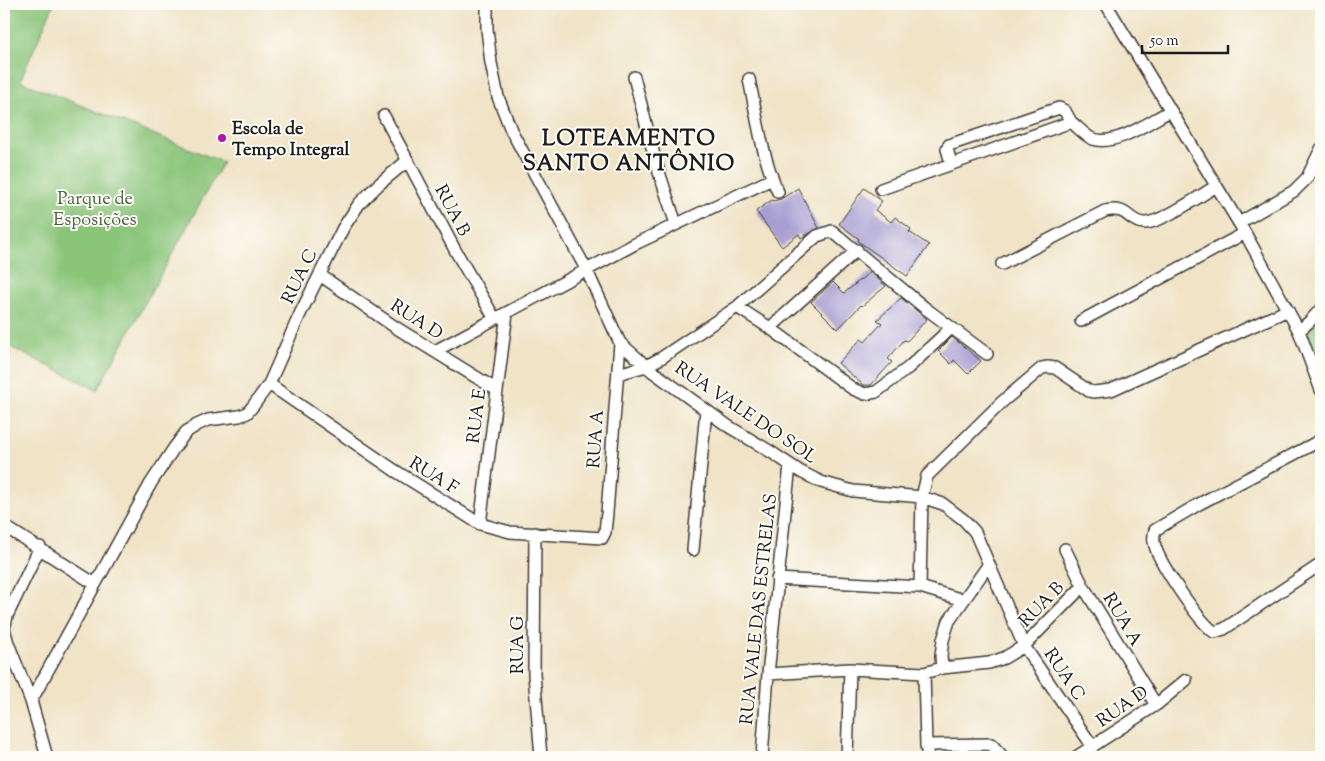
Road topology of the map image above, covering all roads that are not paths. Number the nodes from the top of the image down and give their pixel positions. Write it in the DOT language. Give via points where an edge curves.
graph roads {
  1 [pos="487,4"];
  2 [pos="1106,4"];
  3 [pos="634,76"];
  4 [pos="749,79"];
  5 [pos="1170,111"];
  6 [pos="384,116"];
  7 [pos="1071,122"];
  8 [pos="1321,149"];
  9 [pos="407,161"];
  10 [pos="951,163"];
  11 [pos="772,179"];
  12 [pos="1216,186"];
  13 [pos="881,189"];
  14 [pos="778,192"];
  15 [pos="1239,223"];
  16 [pos="676,224"];
  17 [pos="1245,233"];
  18 [pos="857,250"];
  19 [pos="1002,264"];
  20 [pos="586,269"];
  21 [pos="320,275"];
  22 [pos="737,307"];
  23 [pos="1321,309"];
  24 [pos="1288,310"];
  25 [pos="507,313"];
  26 [pos="495,319"];
  27 [pos="1081,321"];
  28 [pos="950,327"];
  29 [pos="770,328"];
  30 [pos="1299,330"];
  31 [pos="620,343"];
  32 [pos="435,351"];
  33 [pos="987,354"];
  34 [pos="646,366"];
  35 [pos="618,374"];
  36 [pos="270,384"];
  37 [pos="496,390"];
  38 [pos="1321,390"];
  39 [pos="706,410"];
  40 [pos="1321,440"];
  41 [pos="790,465"];
  42 [pos="922,497"];
  43 [pos="480,524"];
  44 [pos="4,526"];
  45 [pos="535,533"];
  46 [pos="602,538"];
  47 [pos="40,547"];
  48 [pos="1065,549"];
  49 [pos="693,550"];
  50 [pos="989,564"];
  51 [pos="1321,564"];
  52 [pos="777,579"];
  53 [pos="95,584"];
  54 [pos="1083,586"];
  55 [pos="920,587"];
  56 [pos="963,600"];
  57 [pos="1024,646"];
  58 [pos="942,668"];
  59 [pos="850,669"];
  60 [pos="924,673"];
  61 [pos="768,674"];
  62 [pos="1186,680"];
  63 [pos="31,701"];
  64 [pos="1156,705"];
  65 [pos="926,745"];
  66 [pos="1093,747"];
  67 [pos="47,757"];
  68 [pos="541,757"];
  69 [pos="762,757"];
  70 [pos="848,757"];
  71 [pos="928,757"];
  72 [pos="1003,757"];
  73 [pos="1076,757"];
  1 -- 20 [label="street" via="490,55 498,97 511,130"];
  2 -- 5 [label="street"];
  3 -- 16 [label="street" via="656,163"];
  4 -- 11 [label="street"];
  5 -- 7 [label="street" via="1119,138 1105,140 1093,139"];
  5 -- 12 [label="street"];
  6 -- 9 [label="street, RUA B"];
  7 -- 10 [label="street"];
  7 -- 10 [label="street" via="1065,111 1059,108 990,130 950,146 947,149"];
  8 -- 15 [label="street" via="1307,178 1294,191"];
  9 -- 21 [label="street, RUA C" via="359,204"];
  9 -- 26 [label="street, RUA B"];
  10 -- 13 [label="street"];
  11 -- 14 [label="street"];
  11 -- 16 [label="street"];
  12 -- 15 [label="street"];
  12 -- 19 [label="street" via="1148,223 1142,223 1118,209 1105,211"];
  15 -- 17 [label="street"];
  16 -- 20 [label="street"];
  17 -- 24 [label="street"];
  17 -- 27 [label="street"];
  18 -- 22 [label="street" via="832,231 823,233"];
  18 -- 28 [label="street"];
  18 -- 29 [label="street"];
  20 -- 25 [label="street"];
  20 -- 31 [label="street"];
  21 -- 32 [label="street, RUA D"];
  21 -- 36 [label="street, RUA C"];
  22 -- 29 [label="street"];
  22 -- 34 [label="street"];
  23 -- 30 [label="street"];
  24 -- 30 [label="street"];
  24 -- 42 [label="street" via="1111,390 1089,391 1055,368 1042,368 1002,402 927,476"];
  25 -- 26 [label="street"];
  25 -- 37 [label="street, RUA E"];
  26 -- 32 [label="street"];
  28 -- 29 [label="street" via="908,368 872,394 853,390"];
  28 -- 33 [label="street"];
  30 -- 38 [label="street"];
  31 -- 34 [label="street, RUA VALE DO SOL"];
  31 -- 35 [label="street, RUA A"];
  32 -- 37 [label="street, RUA D"];
  34 -- 35 [label="street"];
  34 -- 39 [label="street, RUA VALE DO SOL"];
  35 -- 46 [label="street, RUA A" via="606,532"];
  36 -- 43 [label="street, RUA F" via="394,470"];
  36 -- 53 [label="street, RUA C" via="247,412 208,420 186,432 151,483"];
  37 -- 43 [label="street, RUA E"];
  39 -- 41 [label="street, RUA VALE DO SOL"];
  39 -- 49 [label="street"];
  40 -- 51 [label="street" via="1199,504 1156,530 1153,540 1171,577 1196,614 1214,632 1224,629"];
  41 -- 42 [label="street, RUA VALE DO SOL" via="821,482 852,492"];
  41 -- 52 [label="street, RUA VALE DAS ESTRELAS"];
  42 -- 50 [label="street, RUA VALE DO SOL" via="943,504 964,520 975,532"];
  42 -- 55 [label="street"];
  43 -- 45 [label="street, RUA F" via="510,532"];
  44 -- 47 [label="street"];
  45 -- 46 [label="street, RUA F"];
  45 -- 68 [label="street, RUA G" via="534,674"];
  47 -- 53 [label="street"];
  47 -- 63 [label="street" via="4,629"];
  48 -- 54 [label="street, RUA A"];
  50 -- 56 [label="street"];
  50 -- 57 [label="street, RUA C"];
  52 -- 55 [label="street"];
  52 -- 61 [label="street, RUA VALE DAS ESTRELAS"];
  53 -- 63 [label="street"];
  54 -- 57 [label="street, RUA B"];
  54 -- 64 [label="street, RUA A"];
  55 -- 56 [label="street"];
  56 -- 58 [label="street" via="949,621 943,640"];
  57 -- 58 [label="street, RUA B" via="989,663"];
  57 -- 66 [label="street, RUA C"];
  58 -- 60 [label="street, RUA B"];
  59 -- 60 [label="street, RUA B"];
  59 -- 61 [label="street, RUA B"];
  59 -- 70 [label="street"];
  60 -- 65 [label="street"];
  61 -- 69 [label="street, RUA VALE DAS ESTRELAS"];
  62 -- 64 [label="street, RUA D"];
  63 -- 67 [label="street"];
  64 -- 66 [label="street, RUA D"];
  65 -- 71 [label="street"];
  65 -- 72 [label="street" via="991,744"];
  66 -- 73 [label="street, RUA D"];
}
